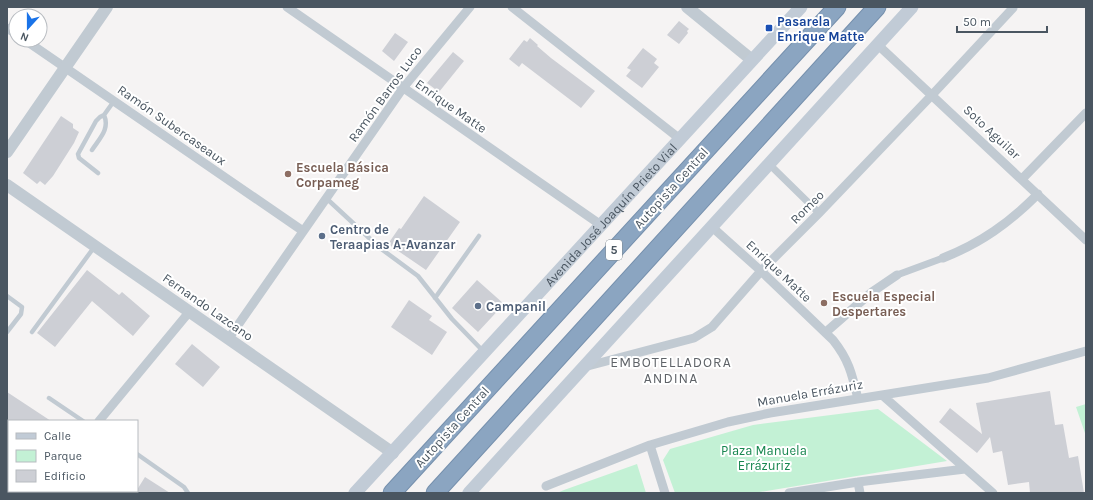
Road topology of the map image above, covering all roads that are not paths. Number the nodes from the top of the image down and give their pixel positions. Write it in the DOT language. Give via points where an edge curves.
graph roads {
  1 [pos="107,7"];
  2 [pos="287,7"];
  3 [pos="470,7"];
  4 [pos="512,7"];
  5 [pos="687,7"];
  6 [pos="801,7"];
  7 [pos="837,7"];
  8 [pos="877,7"];
  9 [pos="912,7"];
  10 [pos="1013,8"];
  11 [pos="878,45"];
  12 [pos="37,48"];
  13 [pos="752,60"];
  14 [pos="65,67"];
  15 [pos="403,88"];
  16 [pos="932,95"];
  17 [pos="114,101"];
  18 [pos="1086,113"];
  19 [pos="104,115"];
  20 [pos="680,139"];
  21 [pos="92,150"];
  22 [pos="7,152"];
  23 [pos="769,164"];
  24 [pos="98,173"];
  25 [pos="1022,179"];
  26 [pos="7,185"];
  27 [pos="1038,194"];
  28 [pos="326,198"];
  29 [pos="819,213"];
  30 [pos="601,225"];
  31 [pos="712,227"];
  32 [pos="303,231"];
  33 [pos="479,236"];
  34 [pos="1086,240"];
  35 [pos="94,246"];
  36 [pos="943,258"];
  37 [pos="761,271"];
  38 [pos="897,275"];
  39 [pos="7,296"];
  40 [pos="435,298"];
  41 [pos="190,311"];
  42 [pos="7,332"];
  43 [pos="32,332"];
  44 [pos="826,332"];
  45 [pos="229,338"];
  46 [pos="1086,351"];
  47 [pos="485,352"];
  48 [pos="584,367"];
  49 [pos="882,395"];
  50 [pos="49,398"];
  51 [pos="858,398"];
  52 [pos="82,420"];
  53 [pos="100,420"];
  54 [pos="650,445"];
  55 [pos="393,453"];
  56 [pos="138,455"];
  57 [pos="965,469"];
  58 [pos="858,482"];
  59 [pos="546,486"];
  60 [pos="983,489"];
  61 [pos="476,491"];
  62 [pos="188,493"];
  63 [pos="355,493"];
  64 [pos="392,493"];
  65 [pos="435,493"];
  66 [pos="665,493"];
  67 [pos="789,493"];
  68 [pos="860,493"];
  69 [pos="993,493"];
  1 -- 14 [label="street"];
  2 -- 15 [label="street, Enrique Matte"];
  3 -- 15 [label="street, Ramón Barros Luco"];
  4 -- 20 [label="street"];
  5 -- 13 [label="street"];
  6 -- 13 [label="main road, Avenida José Joaquín Prieto Vial"];
  7 -- 64 [label="highway, Autopista Central / 5"];
  8 -- 65 [label="highway, 5"];
  9 -- 11 [label="main road"];
  10 -- 16 [label="street, Romeo"];
  11 -- 16 [label="street, Soto Aguilar"];
  11 -- 23 [label="main road"];
  12 -- 14 [label="street, Ramón Subercaseaux"];
  13 -- 20 [label="main road, Avenida José Joaquín Prieto Vial"];
  14 -- 17 [label="street, Ramón Subercaseaux"];
  14 -- 22 [label="street"];
  15 -- 28 [label="street, Ramón Barros Luco"];
  15 -- 30 [label="street, Enrique Matte"];
  16 -- 25 [label="street, Soto Aguilar"];
  16 -- 29 [label="street, Romeo"];
  17 -- 19 [label="lane"];
  17 -- 32 [label="street, Ramón Subercaseaux"];
  18 -- 25 [label="street"];
  19 -- 21 [label="lane" via="106,128"];
  19 -- 24 [label="lane" via="96,121 78,154 79,158"];
  20 -- 30 [label="main road, Avenida José Joaquín Prieto Vial"];
  23 -- 29 [label="street"];
  23 -- 31 [label="main road"];
  25 -- 27 [label="street, Soto Aguilar"];
  26 -- 35 [label="street, Fernando Lazcano"];
  27 -- 34 [label="street, Soto Aguilar"];
  27 -- 36 [label="street" via="992,234 960,252"];
  28 -- 32 [label="street, Ramón Barros Luco"];
  28 -- 40 [label="lane" via="380,248 418,276"];
  29 -- 37 [label="street, Romeo"];
  30 -- 47 [label="main road, Avenida José Joaquín Prieto Vial"];
  31 -- 37 [label="street, Enrique Matte"];
  31 -- 48 [label="main road"];
  32 -- 45 [label="street, Ramón Barros Luco"];
  33 -- 40 [label="lane"];
  35 -- 41 [label="street, Fernando Lazcano"];
  35 -- 43 [label="lane"];
  36 -- 38 [label="street"];
  37 -- 44 [label="street, Enrique Matte"];
  37 -- 48 [label="street, Romeo" via="712,327 700,335"];
  38 -- 44 [label="street" via="872,292"];
  39 -- 42 [label="lane" via="22,307 21,314"];
  40 -- 47 [label="lane"];
  41 -- 45 [label="street, Fernando Lazcano"];
  41 -- 53 [label="street"];
  44 -- 51 [label="street, Enrique Matte" via="846,359"];
  45 -- 55 [label="street, Fernando Lazcano"];
  46 -- 49 [label="street, Manuela Errázuriz" via="988,378"];
  47 -- 55 [label="main road, Avenida José Joaquín Prieto Vial"];
  48 -- 61 [label="main road"];
  49 -- 51 [label="street, Manuela Errázuriz"];
  49 -- 57 [label="street"];
  50 -- 52 [label="lane"];
  51 -- 54 [label="street, Manuela Errázuriz" via="752,417"];
  54 -- 59 [label="street, Manuela Errázuriz"];
  54 -- 66 [label="street"];
  55 -- 63 [label="main road, Avenida José Joaquín Prieto Vial"];
  56 -- 62 [label="lane" via="184,487"];
  57 -- 58 [label="street"];
  57 -- 60 [label="street"];
  58 -- 67 [label="street"];
  58 -- 68 [label="street"];
  60 -- 69 [label="street"];
}
